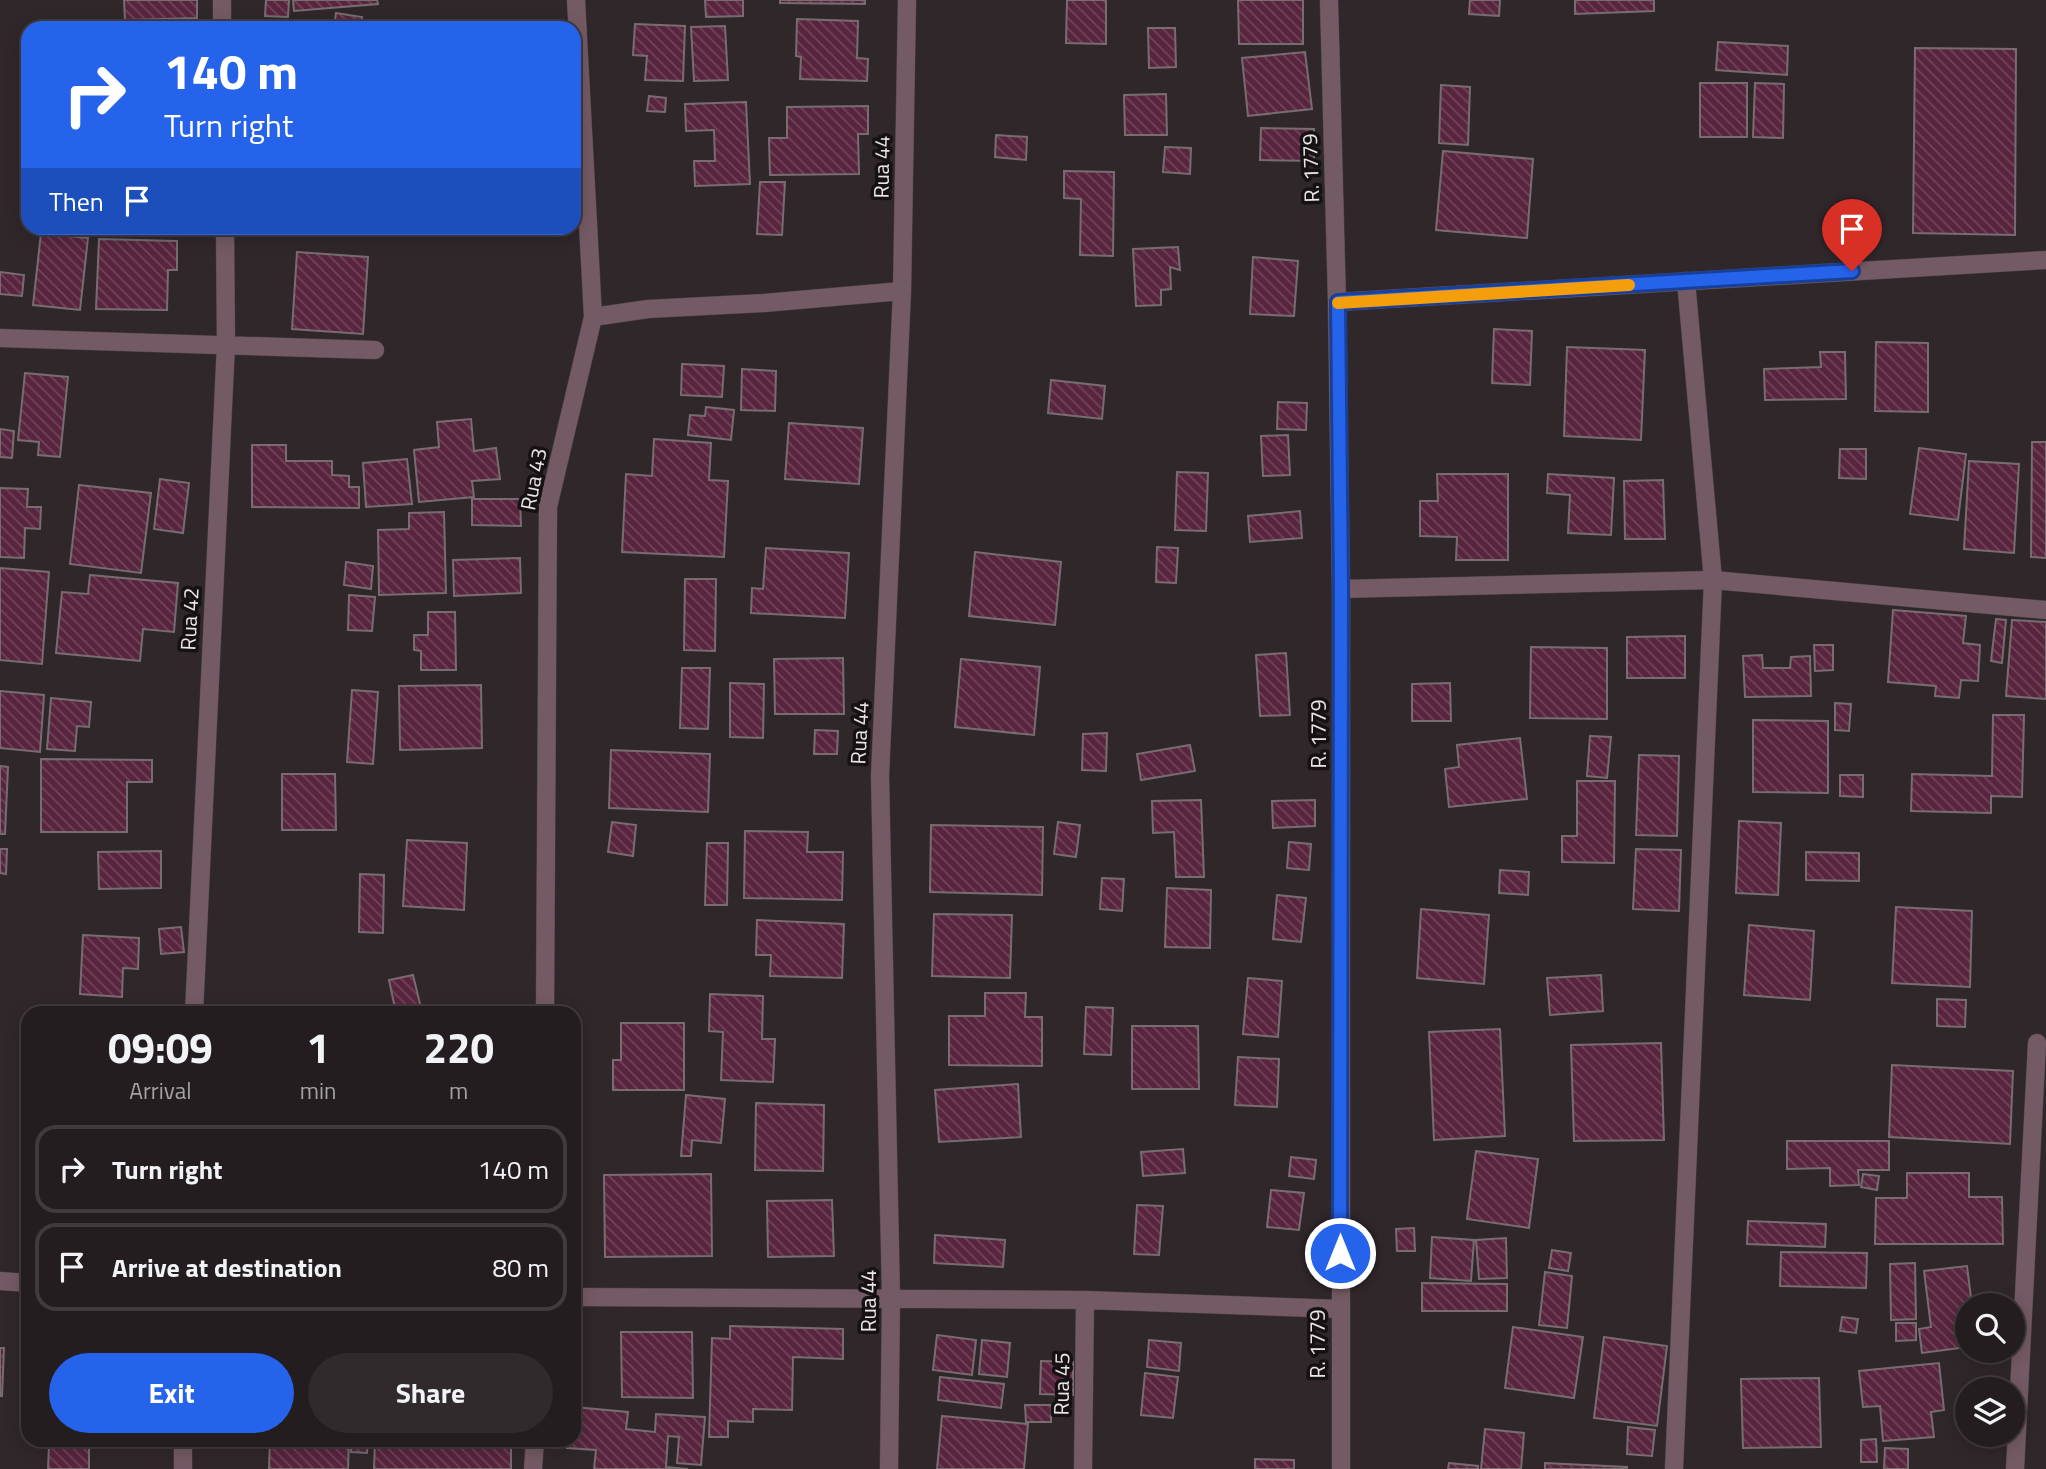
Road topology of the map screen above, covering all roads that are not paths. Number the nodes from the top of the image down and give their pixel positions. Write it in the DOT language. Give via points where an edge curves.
graph roads {
  1 [pos="222,0"];
  2 [pos="576,0"];
  3 [pos="907,0"];
  4 [pos="1329,0"];
  5 [pos="222,21"];
  6 [pos="577,21"];
  7 [pos="581,93"];
  8 [pos="225,235"];
  9 [pos="2046,260"];
  10 [pos="1686,281"];
  11 [pos="902,291"];
  12 [pos="1338,302"];
  13 [pos="593,317"];
  14 [pos="0,338"];
  15 [pos="226,344"];
  16 [pos="375,350"];
  17 [pos="1713,580"];
  18 [pos="1341,589"];
  19 [pos="2046,610"];
  20 [pos="194,1006"];
  21 [pos="545,1006"];
  22 [pos="2037,1043"];
  23 [pos="0,1281"];
  24 [pos="21,1282"];
  25 [pos="581,1297"];
  26 [pos="891,1297"];
  27 [pos="1085,1300"];
  28 [pos="1340,1308"];
  29 [pos="183,1447"];
  30 [pos="535,1447"];
  31 [pos="183,1469"];
  32 [pos="533,1469"];
  33 [pos="889,1469"];
  34 [pos="1083,1469"];
  35 [pos="1341,1469"];
  36 [pos="1674,1469"];
  37 [pos="2015,1469"];
  1 -- 5 [label="street"];
  2 -- 6 [label="street, Rua 43"];
  3 -- 11 [label="street, Rua 44"];
  4 -- 12 [label="street, R. 1779"];
  7 -- 13 [label="street, Rua 43"];
  8 -- 15 [label="street, Rua 42"];
  9 -- 10 [label="street"];
  10 -- 12 [label="street"];
  10 -- 17 [label="street"];
  11 -- 13 [label="street"];
  11 -- 26 [label="street, Rua 44" via="880,776"];
  12 -- 18 [label="street, R. 1779"];
  13 -- 21 [label="street, Rua 43" via="548,507"];
  14 -- 15 [label="street"];
  15 -- 16 [label="street"];
  15 -- 20 [label="street, Rua 42"];
  17 -- 18 [label="street"];
  17 -- 19 [label="street"];
  17 -- 36 [label="street"];
  18 -- 28 [label="street, R. 1779"];
  22 -- 37 [label="street"];
  23 -- 24 [label="street"];
  25 -- 26 [label="street"];
  26 -- 27 [label="street"];
  26 -- 33 [label="street, Rua 44"];
  27 -- 28 [label="street"];
  27 -- 34 [label="street, Rua 45"];
  28 -- 35 [label="street, R. 1779"];
  29 -- 31 [label="street"];
  30 -- 32 [label="street"];
}
